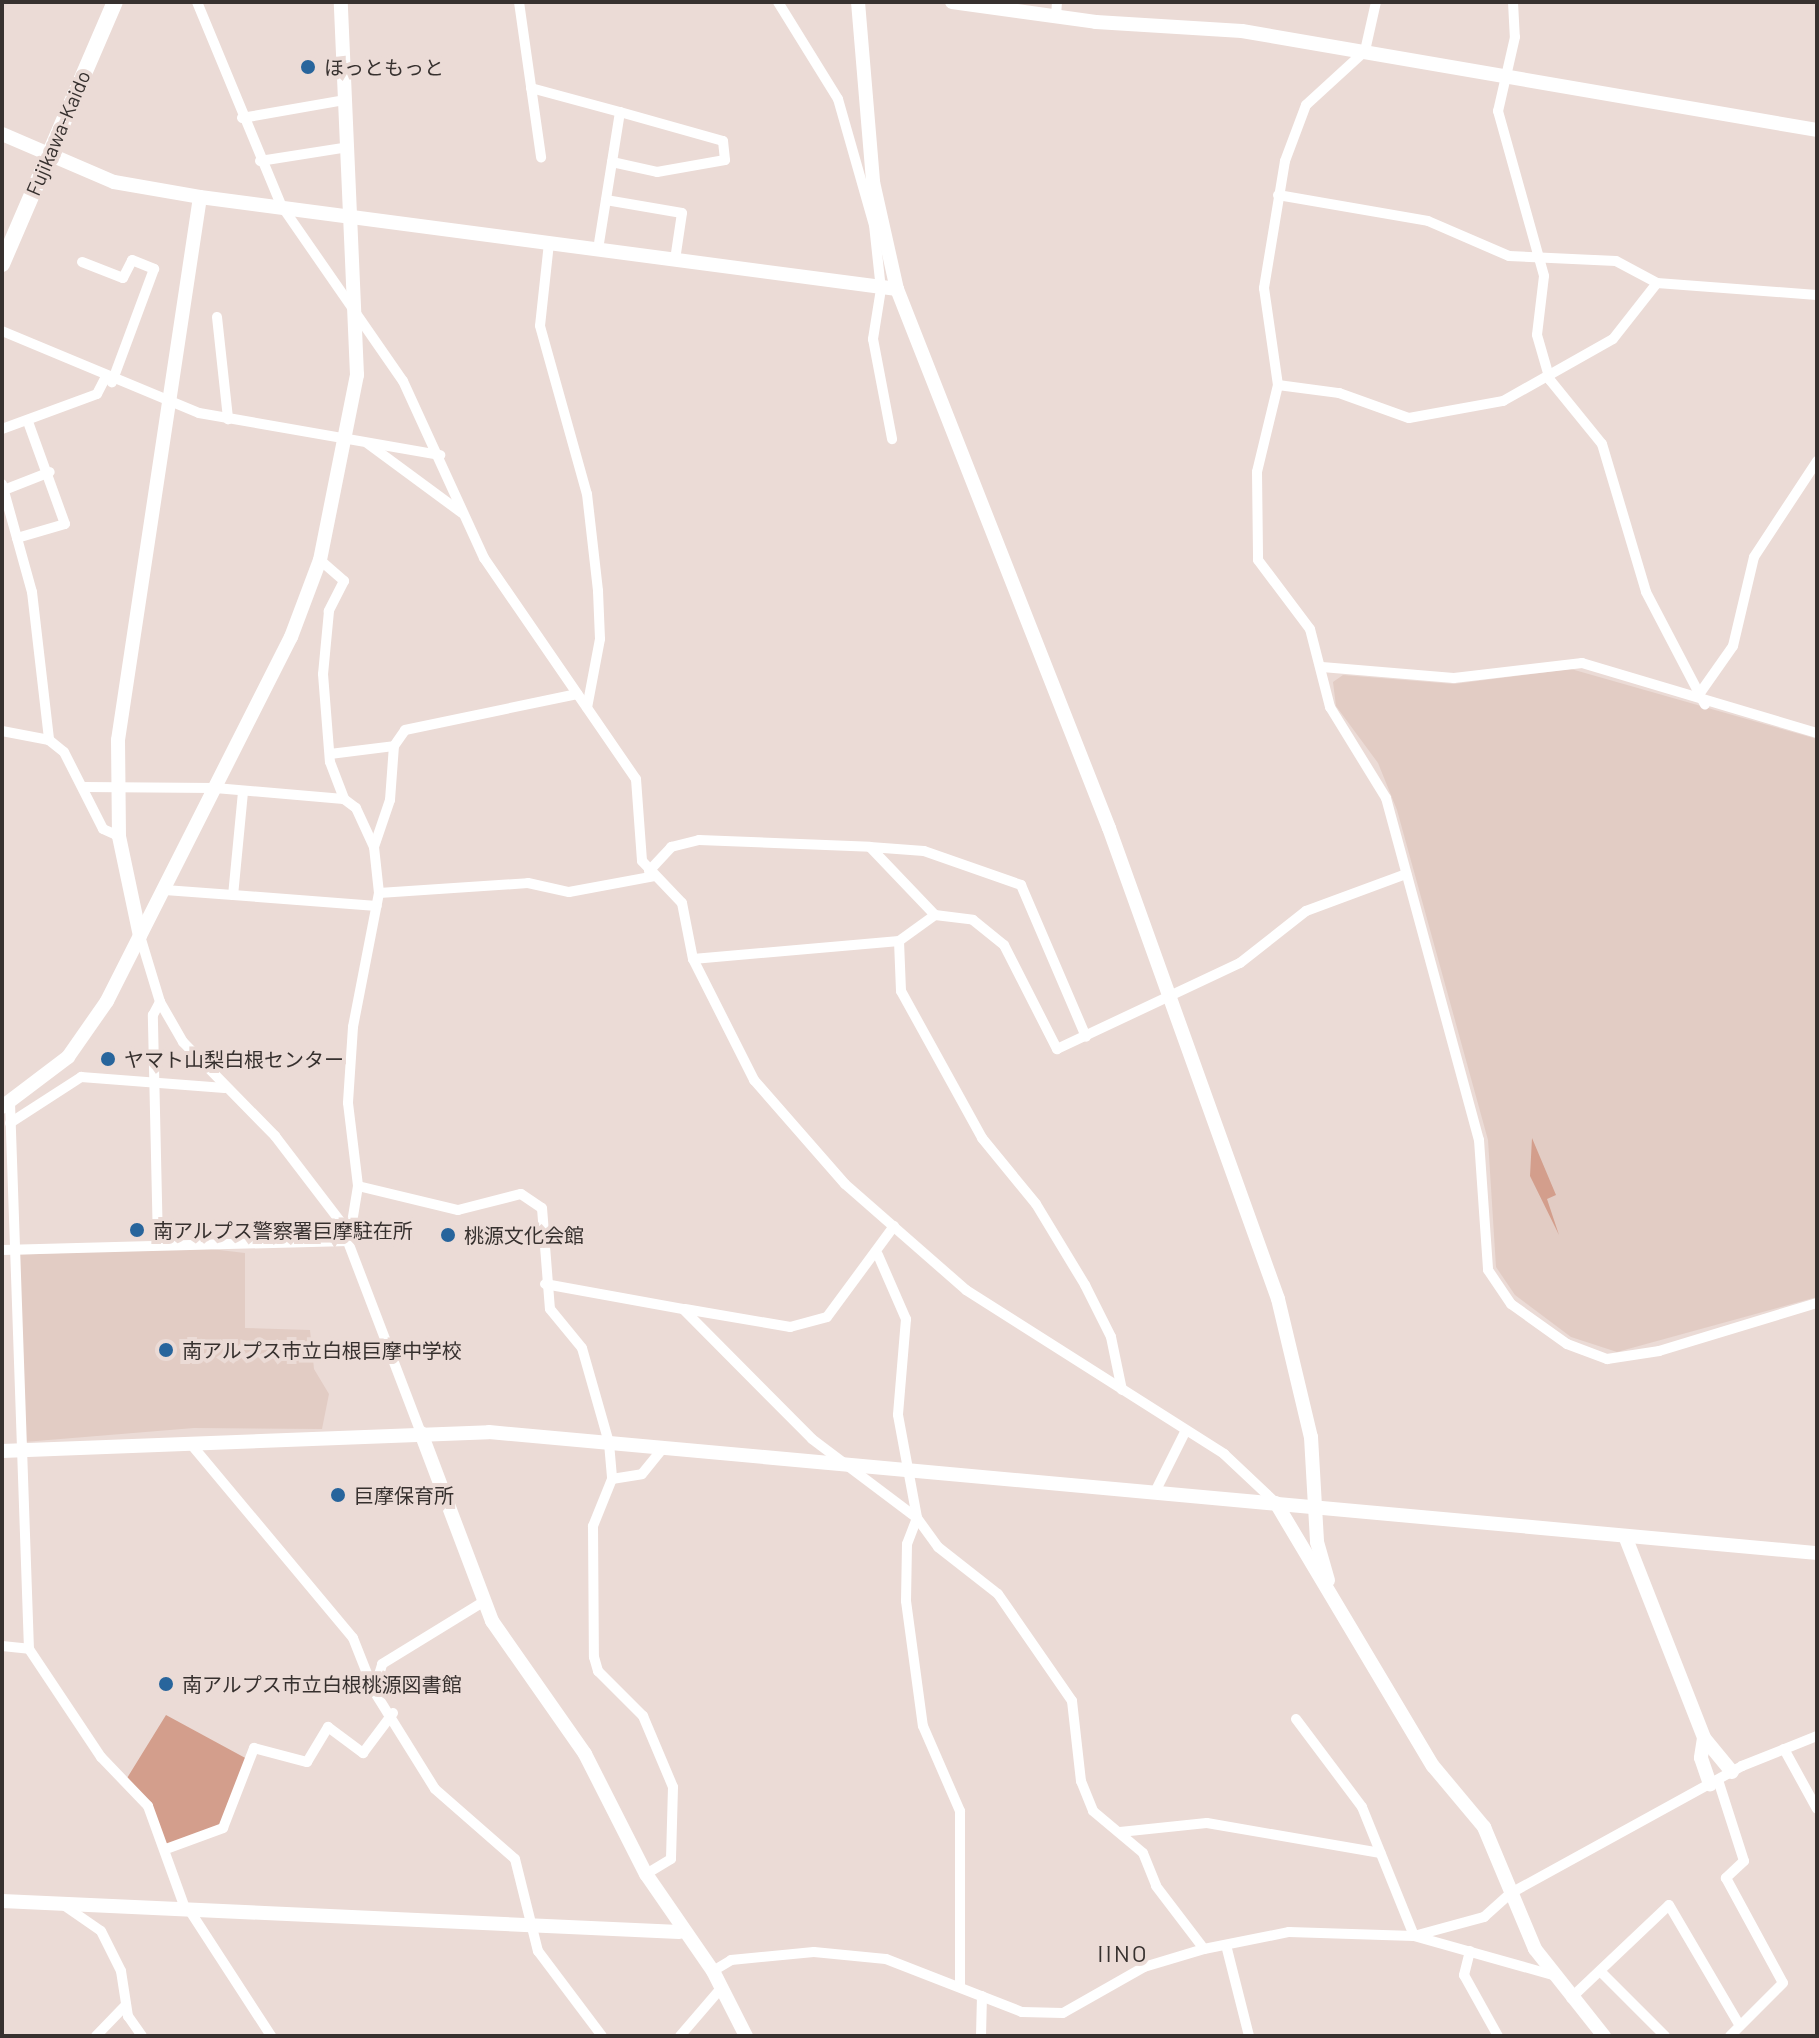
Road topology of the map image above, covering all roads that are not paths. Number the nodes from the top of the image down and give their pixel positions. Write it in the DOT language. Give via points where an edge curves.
graph roads {
  1 [pos="115,2"];
  2 [pos="197,2"];
  3 [pos="341,2"];
  4 [pos="519,2"];
  5 [pos="778,2"];
  6 [pos="858,2"];
  7 [pos="952,2"];
  8 [pos="1376,2"];
  9 [pos="1513,2"];
  10 [pos="1056,9"];
  11 [pos="1365,51"];
  12 [pos="1508,76"];
  13 [pos="531,88"];
  14 [pos="345,100"];
  15 [pos="620,112"];
  16 [pos="242,118"];
  17 [pos="1817,130"];
  18 [pos="2,134"];
  19 [pos="348,147"];
  20 [pos="541,157"];
  21 [pos="48,158"];
  22 [pos="260,161"];
  23 [pos="612,162"];
  24 [pos="1278,195"];
  25 [pos="200,197"];
  26 [pos="606,200"];
  27 [pos="281,205"];
  28 [pos="350,215"];
  29 [pos="549,243"];
  30 [pos="598,250"];
  31 [pos="675,260"];
  32 [pos="1535,260"];
  33 [pos="82,262"];
  34 [pos="2,264"];
  35 [pos="1657,283"];
  36 [pos="881,289"];
  37 [pos="897,289"];
  38 [pos="1817,295"];
  39 [pos="355,305"];
  40 [pos="217,317"];
  41 [pos="2,331"];
  42 [pos="108,380"];
  43 [pos="1550,380"];
  44 [pos="1278,385"];
  45 [pos="170,403"];
  46 [pos="228,419"];
  47 [pos="28,422"];
  48 [pos="2,429"];
  49 [pos="892,439"];
  50 [pos="348,440"];
  51 [pos="367,443"];
  52 [pos="440,455"];
  53 [pos="1817,461"];
  54 [pos="50,472"];
  55 [pos="3,487"];
  56 [pos="462,513"];
  57 [pos="17,538"];
  58 [pos="320,560"];
  59 [pos="1322,667"];
  60 [pos="1700,693"];
  61 [pos="577,694"];
  62 [pos="1705,705"];
  63 [pos="587,708"];
  64 [pos="2,731"];
  65 [pos="1817,733"];
  66 [pos="49,740"];
  67 [pos="394,746"];
  68 [pos="330,754"];
  69 [pos="84,787"];
  70 [pos="116,787"];
  71 [pos="215,788"];
  72 [pos="243,792"];
  73 [pos="344,799"];
  74 [pos="119,836"];
  75 [pos="374,847"];
  76 [pos="870,847"];
  77 [pos="652,873"];
  78 [pos="1406,874"];
  79 [pos="165,890"];
  80 [pos="379,893"];
  81 [pos="233,895"];
  82 [pos="377,906"];
  83 [pos="935,915"];
  84 [pos="140,936"];
  85 [pos="899,941"];
  86 [pos="693,959"];
  87 [pos="1169,993"];
  88 [pos="160,1002"];
  89 [pos="1086,1037"];
  90 [pos="154,1079"];
  91 [pos="226,1088"];
  92 [pos="6,1105"];
  93 [pos="10,1123"];
  94 [pos="358,1186"];
  95 [pos="894,1226"];
  96 [pos="349,1241"];
  97 [pos="158,1244"];
  98 [pos="7,1250"];
  99 [pos="878,1255"];
  100 [pos="545,1284"];
  101 [pos="1817,1303"];
  102 [pos="683,1309"];
  103 [pos="1122,1390"];
  104 [pos="1186,1430"];
  105 [pos="421,1433"];
  106 [pos="190,1443"];
  107 [pos="609,1443"];
  108 [pos="664,1447"];
  109 [pos="2,1451"];
  110 [pos="19,1451"];
  111 [pos="842,1463"];
  112 [pos="908,1469"];
  113 [pos="612,1479"];
  114 [pos="1155,1492"];
  115 [pos="1276,1503"];
  116 [pos="1316,1507"];
  117 [pos="917,1518"];
  118 [pos="1625,1536"];
  119 [pos="1817,1553"];
  120 [pos="1328,1580"];
  121 [pos="483,1602"];
  122 [pos="2,1646"];
  123 [pos="29,1649"];
  124 [pos="374,1691"];
  125 [pos="393,1713"];
  126 [pos="1296,1719"];
  127 [pos="1817,1736"];
  128 [pos="1704,1738"];
  129 [pos="1784,1749"];
  130 [pos="1732,1772"];
  131 [pos="1714,1782"];
  132 [pos="1817,1809"];
  133 [pos="1120,1832"];
  134 [pos="166,1849"];
  135 [pos="1380,1853"];
  136 [pos="646,1874"];
  137 [pos="1511,1893"];
  138 [pos="2,1901"];
  139 [pos="57,1901"];
  140 [pos="187,1908"];
  141 [pos="532,1924"];
  142 [pos="679,1932"];
  143 [pos="1414,1936"];
  144 [pos="1226,1945"];
  145 [pos="1204,1949"];
  146 [pos="1470,1951"];
  147 [pos="713,1971"];
  148 [pos="1600,1971"];
  149 [pos="1553,1975"];
  150 [pos="722,1987"];
  151 [pos="960,1987"];
  152 [pos="982,1996"];
  153 [pos="1571,1998"];
  154 [pos="125,2006"];
  155 [pos="1740,2026"];
  156 [pos="96,2036"];
  157 [pos="142,2036"];
  158 [pos="271,2036"];
  159 [pos="602,2036"];
  160 [pos="680,2036"];
  161 [pos="746,2036"];
  162 [pos="981,2036"];
  163 [pos="1249,2036"];
  164 [pos="1498,2036"];
  165 [pos="1604,2036"];
  166 [pos="1665,2036"];
  167 [pos="1730,2036"];
  1 -- 21 [label="main road, Fujikawa-Kaido"];
  2 -- 16 [label="street"];
  3 -- 14 [label="street"];
  4 -- 13 [label="street"];
  5 -- 36 [label="street" via="838,99 874,225"];
  6 -- 37 [label="street" via="873,182"];
  7 -- 10 [label="street"];
  8 -- 11 [label="street"];
  9 -- 12 [label="street"];
  10 -- 11 [label="street"];
  11 -- 12 [label="street"];
  11 -- 24 [label="street" via="1306,105"];
  12 -- 17 [label="street"];
  12 -- 32 [label="street" via="1499,124 1529,204"];
  13 -- 15 [label="street"];
  13 -- 20 [label="street"];
  14 -- 16 [label="street"];
  14 -- 19 [label="street"];
  15 -- 23 [label="street"];
  15 -- 23 [label="street" via="723,141 725,160 657,172"];
  16 -- 22 [label="street"];
  18 -- 21 [label="street"];
  19 -- 22 [label="street"];
  19 -- 28 [label="street"];
  21 -- 25 [label="street" via="114,182"];
  21 -- 34 [label="main road, Fujikawa-Kaido"];
  22 -- 27 [label="street"];
  23 -- 26 [label="street"];
  24 -- 32 [label="street" via="1428,221"];
  24 -- 44 [label="street" via="1264,288"];
  25 -- 27 [label="street"];
  25 -- 45 [label="street"];
  26 -- 30 [label="street"];
  26 -- 31 [label="street" via="682,213"];
  27 -- 28 [label="street"];
  27 -- 39 [label="street"];
  28 -- 29 [label="street"];
  28 -- 39 [label="street"];
  29 -- 30 [label="street"];
  29 -- 63 [label="street" via="540,326 587,494 598,591 600,639"];
  30 -- 31 [label="street"];
  31 -- 36 [label="street"];
  32 -- 35 [label="street" via="1616,261"];
  32 -- 43 [label="street" via="1546,295 1537,335"];
  33 -- 42 [label="street" via="123,278 132,260 154,269"];
  35 -- 38 [label="street"];
  35 -- 43 [label="street" via="1613,339"];
  36 -- 37 [label="street"];
  36 -- 49 [label="street" via="873,339"];
  37 -- 87 [label="street"];
  39 -- 50 [label="street"];
  39 -- 52 [label="street"];
  40 -- 46 [label="street"];
  41 -- 42 [label="street"];
  42 -- 45 [label="street"];
  42 -- 47 [label="street" via="97,394"];
  43 -- 44 [label="street" via="1503,401 1409,418 1339,393"];
  43 -- 60 [label="street" via="1602,444 1646,592"];
  44 -- 59 [label="street" via="1257,472 1258,560 1310,629"];
  45 -- 46 [label="street"];
  45 -- 70 [label="street"];
  46 -- 50 [label="street"];
  47 -- 48 [label="street"];
  47 -- 54 [label="street"];
  50 -- 51 [label="street"];
  50 -- 58 [label="street"];
  51 -- 52 [label="street"];
  51 -- 56 [label="street"];
  52 -- 56 [label="street"];
  53 -- 60 [label="street" via="1754,557 1733,646"];
  54 -- 55 [label="street"];
  54 -- 57 [label="street" via="65,524"];
  55 -- 57 [label="street"];
  56 -- 61 [label="street" via="512,602"];
  57 -- 66 [label="street" via="32,592"];
  58 -- 68 [label="street" via="344,581 329,611 325,643"];
  58 -- 71 [label="street" via="291,637"];
  59 -- 62 [label="street" via="1454,678 1582,663"];
  59 -- 78 [label="street" via="1330,707 1386,798"];
  60 -- 62 [label="street"];
  61 -- 63 [label="street"];
  61 -- 67 [label="street" via="405,730"];
  62 -- 65 [label="street"];
  63 -- 77 [label="street" via="636,779 642,861"];
  64 -- 66 [label="street"];
  66 -- 69 [label="street"];
  67 -- 68 [label="street"];
  67 -- 75 [label="street" via="390,800"];
  68 -- 73 [label="street"];
  69 -- 70 [label="street"];
  69 -- 74 [label="street" via="103,829"];
  70 -- 71 [label="street"];
  70 -- 74 [label="street"];
  71 -- 72 [label="street"];
  71 -- 79 [label="street"];
  72 -- 73 [label="street"];
  72 -- 81 [label="street"];
  73 -- 75 [label="street" via="356,808"];
  74 -- 84 [label="street"];
  75 -- 80 [label="street"];
  76 -- 77 [label="street" via="699,840 671,847"];
  76 -- 83 [label="street"];
  76 -- 89 [label="street" via="924,851 1021,885"];
  77 -- 80 [label="street" via="569,892 528,883"];
  77 -- 86 [label="street" via="682,903"];
  78 -- 87 [label="street" via="1306,911 1240,963"];
  78 -- 101 [label="street" via="1479,1140 1488,1270 1511,1304 1567,1344 1607,1359 1659,1351"];
  79 -- 81 [label="street"];
  79 -- 84 [label="street"];
  80 -- 82 [label="street"];
  81 -- 82 [label="street"];
  82 -- 94 [label="street" via="353,1027 348,1103"];
  83 -- 85 [label="street"];
  83 -- 89 [label="street" via="973,920 1004,945 1057,1049"];
  84 -- 88 [label="street"];
  84 -- 92 [label="street" via="84,1038"];
  85 -- 86 [label="street"];
  85 -- 103 [label="street" via="901,991 982,1138 1036,1204 1085,1285 1111,1337"];
  86 -- 95 [label="street" via="754,1080 845,1184"];
  87 -- 89 [label="street"];
  87 -- 116 [label="street" via="1278,1299 1311,1437"];
  88 -- 90 [label="street" via="153,1015"];
  88 -- 91 [label="street" via="183,1042"];
  90 -- 91 [label="street"];
  90 -- 93 [label="street" via="81,1077"];
  90 -- 97 [label="street"];
  91 -- 96 [label="street" via="316,1184"];
  92 -- 93 [label="street"];
  93 -- 98 [label="street"];
  94 -- 96 [label="street"];
  94 -- 100 [label="street" via="458,1210 521,1194 536,1199"];
  95 -- 99 [label="street"];
  95 -- 103 [label="street" via="966,1290"];
  96 -- 97 [label="street"];
  96 -- 105 [label="street"];
  97 -- 98 [label="street"];
  98 -- 110 [label="street"];
  99 -- 102 [label="street" via="827,1317 815,1321 790,1327"];
  99 -- 112 [label="street" via="906,1319 897,1390"];
  100 -- 102 [label="street"];
  100 -- 107 [label="street" via="550,1309 582,1348"];
  102 -- 111 [label="street"];
  103 -- 104 [label="street"];
  104 -- 114 [label="street"];
  104 -- 115 [label="street"];
  105 -- 106 [label="street"];
  105 -- 107 [label="street"];
  105 -- 121 [label="street"];
  106 -- 110 [label="street"];
  106 -- 124 [label="street" via="326,1601 353,1638"];
  107 -- 108 [label="street"];
  107 -- 113 [label="street"];
  108 -- 111 [label="street"];
  108 -- 113 [label="street" via="642,1474"];
  109 -- 110 [label="street"];
  110 -- 123 [label="street"];
  111 -- 112 [label="street"];
  111 -- 117 [label="street"];
  112 -- 114 [label="street"];
  112 -- 117 [label="street"];
  113 -- 136 [label="street" via="593,1526 594,1657 655,1740 676,1819 671,1859"];
  114 -- 115 [label="street"];
  115 -- 116 [label="street"];
  115 -- 120 [label="street"];
  116 -- 118 [label="street"];
  116 -- 120 [label="street"];
  117 -- 133 [label="street" via="1028,1633 1072,1701 1081,1781 1093,1811"];
  117 -- 151 [label="street" via="907,1544 906,1601 923,1726 960,1811"];
  118 -- 119 [label="street"];
  118 -- 128 [label="street"];
  120 -- 137 [label="street" via="1433,1766 1484,1827"];
  121 -- 124 [label="street" via="382,1664"];
  121 -- 136 [label="street" via="585,1754"];
  122 -- 123 [label="street"];
  123 -- 134 [label="street" via="101,1757 148,1806"];
  124 -- 125 [label="street"];
  125 -- 134 [label="street" via="363,1753 328,1727 307,1762 254,1748 223,1828"];
  125 -- 141 [label="street" via="435,1789 515,1859"];
  126 -- 135 [label="street" via="1353,1792"];
  127 -- 129 [label="street"];
  128 -- 130 [label="street"];
  128 -- 131 [label="street" via="1701,1758"];
  129 -- 130 [label="street"];
  129 -- 132 [label="street"];
  130 -- 131 [label="street"];
  131 -- 137 [label="street"];
  131 -- 155 [label="street" via="1744,1861 1726,1878 1783,1983"];
  133 -- 135 [label="street" via="1207,1823"];
  133 -- 145 [label="street" via="1143,1853 1156,1886"];
  134 -- 140 [label="street"];
  135 -- 143 [label="street"];
  136 -- 142 [label="street"];
  137 -- 143 [label="street" via="1484,1917"];
  137 -- 149 [label="street"];
  138 -- 139 [label="street"];
  139 -- 140 [label="street"];
  139 -- 154 [label="street" via="101,1931 121,1971"];
  140 -- 141 [label="street"];
  140 -- 158 [label="street"];
  141 -- 142 [label="street"];
  141 -- 159 [label="street" via="556,1980"];
  142 -- 147 [label="street"];
  143 -- 144 [label="street" via="1289,1932"];
  143 -- 146 [label="street"];
  144 -- 145 [label="street"];
  144 -- 163 [label="street"];
  145 -- 152 [label="street" via="1144,1967 1063,2013 1034,2015"];
  146 -- 149 [label="street"];
  146 -- 164 [label="street" via="1464,1975"];
  147 -- 150 [label="street"];
  147 -- 151 [label="street" via="731,1960 814,1952 905,1963"];
  148 -- 153 [label="street"];
  148 -- 155 [label="street" via="1669,1905"];
  148 -- 166 [label="street"];
  149 -- 153 [label="street"];
  150 -- 160 [label="street"];
  150 -- 161 [label="street"];
  151 -- 152 [label="street"];
  152 -- 162 [label="street"];
  153 -- 165 [label="street"];
  154 -- 156 [label="street"];
  154 -- 157 [label="street"];
  155 -- 167 [label="street"];
}
